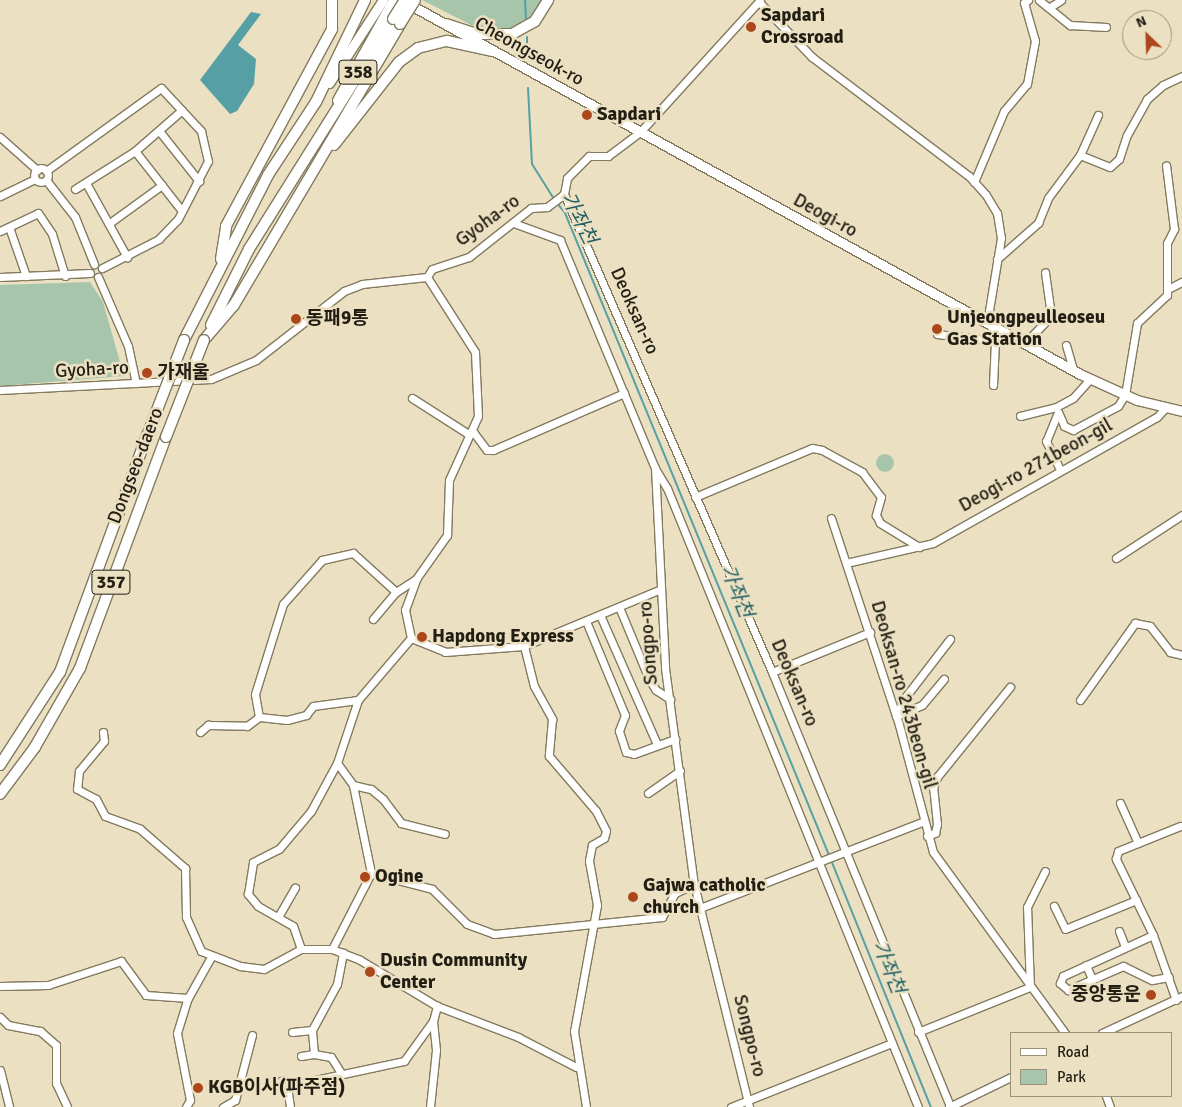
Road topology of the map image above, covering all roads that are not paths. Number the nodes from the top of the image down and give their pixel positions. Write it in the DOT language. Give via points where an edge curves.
graph roads {
  1 [pos="332,0"];
  2 [pos="383,0"];
  3 [pos="393,0"];
  4 [pos="403,0"];
  5 [pos="415,0"];
  6 [pos="548,0"];
  7 [pos="1028,0"];
  8 [pos="1039,0"];
  9 [pos="1061,0"];
  10 [pos="759,1"];
  11 [pos="363,4"];
  12 [pos="1050,7"];
  13 [pos="389,17"];
  14 [pos="446,24"];
  15 [pos="1106,27"];
  16 [pos="493,51"];
  17 [pos="1182,76"];
  18 [pos="316,102"];
  19 [pos="182,110"];
  20 [pos="1098,115"];
  21 [pos="324,124"];
  22 [pos="160,132"];
  23 [pos="640,132"];
  24 [pos="0,137"];
  25 [pos="135,150"];
  26 [pos="1080,155"];
  27 [pos="1166,166"];
  28 [pos="37,170"];
  29 [pos="46,171"];
  30 [pos="35,179"];
  31 [pos="46,180"];
  32 [pos="199,181"];
  33 [pos="974,182"];
  34 [pos="86,183"];
  35 [pos="304,183"];
  36 [pos="162,185"];
  37 [pos="75,189"];
  38 [pos="564,194"];
  39 [pos="0,196"];
  40 [pos="182,212"];
  41 [pos="111,222"];
  42 [pos="516,224"];
  43 [pos="9,227"];
  44 [pos="1178,228"];
  45 [pos="0,231"];
  46 [pos="127,257"];
  47 [pos="997,259"];
  48 [pos="94,264"];
  49 [pos="102,268"];
  50 [pos="220,269"];
  51 [pos="1045,272"];
  52 [pos="90,273"];
  53 [pos="26,276"];
  54 [pos="65,276"];
  55 [pos="0,277"];
  56 [pos="98,277"];
  57 [pos="427,277"];
  58 [pos="1182,282"];
  59 [pos="1168,289"];
  60 [pos="987,323"];
  61 [pos="996,328"];
  62 [pos="938,334"];
  63 [pos="204,340"];
  64 [pos="995,341"];
  65 [pos="1024,343"];
  66 [pos="1066,345"];
  67 [pos="1073,370"];
  68 [pos="1090,379"];
  69 [pos="136,383"];
  70 [pos="993,385"];
  71 [pos="0,390"];
  72 [pos="624,394"];
  73 [pos="1126,395"];
  74 [pos="412,398"];
  75 [pos="1166,407"];
  76 [pos="1058,411"];
  77 [pos="1182,411"];
  78 [pos="1020,416"];
  79 [pos="469,433"];
  80 [pos="655,468"];
  81 [pos="1060,470"];
  82 [pos="695,496"];
  83 [pos="1182,515"];
  84 [pos="831,518"];
  85 [pos="918,548"];
  86 [pos="1116,558"];
  87 [pos="846,563"];
  88 [pos="416,579"];
  89 [pos="661,589"];
  90 [pos="396,592"];
  91 [pos="619,607"];
  92 [pos="600,614"];
  93 [pos="373,619"];
  94 [pos="586,621"];
  95 [pos="870,632"];
  96 [pos="411,638"];
  97 [pos="950,640"];
  98 [pos="524,646"];
  99 [pos="1182,655"];
  100 [pos="772,672"];
  101 [pos="944,678"];
  102 [pos="1010,687"];
  103 [pos="670,699"];
  104 [pos="358,700"];
  105 [pos="1080,700"];
  106 [pos="259,716"];
  107 [pos="896,716"];
  108 [pos="103,732"];
  109 [pos="200,732"];
  110 [pos="676,739"];
  111 [pos="657,744"];
  112 [pos="337,763"];
  113 [pos="0,765"];
  114 [pos="680,771"];
  115 [pos="354,785"];
  116 [pos="0,794"];
  117 [pos="648,794"];
  118 [pos="1120,803"];
  119 [pos="922,822"];
  120 [pos="1180,826"];
  121 [pos="445,834"];
  122 [pos="927,836"];
  123 [pos="1138,843"];
  124 [pos="845,854"];
  125 [pos="818,864"];
  126 [pos="1046,871"];
  127 [pos="372,874"];
  128 [pos="694,884"];
  129 [pos="294,888"];
  130 [pos="1136,900"];
  131 [pos="1054,906"];
  132 [pos="700,908"];
  133 [pos="278,917"];
  134 [pos="590,924"];
  135 [pos="1119,931"];
  136 [pos="1153,935"];
  137 [pos="1125,947"];
  138 [pos="301,949"];
  139 [pos="332,949"];
  140 [pos="343,953"];
  141 [pos="211,957"];
  142 [pos="1086,965"];
  143 [pos="1169,977"];
  144 [pos="1092,979"];
  145 [pos="0,986"];
  146 [pos="1030,986"];
  147 [pos="188,998"];
  148 [pos="1179,998"];
  149 [pos="437,1006"];
  150 [pos="0,1017"];
  151 [pos="433,1021"];
  152 [pos="312,1030"];
  153 [pos="292,1032"];
  154 [pos="918,1032"];
  155 [pos="1064,1032"];
  156 [pos="1104,1032"];
  157 [pos="252,1036"];
  158 [pos="892,1043"];
  159 [pos="314,1054"];
  160 [pos="301,1056"];
  161 [pos="576,1067"];
  162 [pos="0,1070"];
  163 [pos="341,1073"];
  164 [pos="1010,1077"];
  165 [pos="749,1105"];
  166 [pos="9,1107"];
  167 [pos="67,1107"];
  168 [pos="186,1107"];
  169 [pos="223,1107"];
  170 [pos="290,1107"];
  171 [pos="430,1107"];
  172 [pos="586,1107"];
  173 [pos="730,1107"];
  174 [pos="918,1107"];
  175 [pos="949,1107"];
  1 -- 50 [label="highway" via="332,29 226,226"];
  2 -- 13 [label="main road, 357"];
  3 -- 13 [label="main road, 357"];
  4 -- 13 [label="highway, Dongseo-daero / 358, bridge"];
  4 -- 14 [label="main road, Cheongseok-ro"];
  5 -- 13 [label="highway, bridge"];
  6 -- 14 [label="highway" via="535,22 512,34 476,34"];
  7 -- 33 [label="street" via="1024,4 1036,41 1027,84 1004,111"];
  8 -- 12 [label="street"];
  9 -- 12 [label="street"];
  10 -- 23 [label="street"];
  10 -- 33 [label="street" via="787,35"];
  11 -- 18 [label="highway, 358"];
  12 -- 15 [label="street" via="1070,25"];
  13 -- 18 [label="main road, 357"];
  13 -- 21 [label="highway, Dongseo-daero / 358"];
  13 -- 35 [label="highway"];
  14 -- 16 [label="main road, Cheongseok-ro"];
  16 -- 23 [label="main road, Cheongseok-ro"];
  16 -- 35 [label="highway" via="447,41 418,48 399,62"];
  17 -- 26 [label="street" via="1163,85 1147,99 1127,135 1119,159 1110,167"];
  18 -- 50 [label="highway, 357" via="268,175"];
  19 -- 22 [label="street"];
  19 -- 29 [label="street" via="161,88"];
  19 -- 32 [label="street" via="201,131 206,144 208,160"];
  20 -- 26 [label="street"];
  21 -- 63 [label="highway, Dongseo-daero / 357" via="249,249"];
  22 -- 25 [label="street"];
  22 -- 32 [label="street"];
  23 -- 38 [label="street" via="608,156 589,156 567,178"];
  23 -- 60 [label="main road, Deogi-ro"];
  24 -- 28 [label="street"];
  25 -- 34 [label="street"];
  25 -- 36 [label="street"];
  26 -- 47 [label="street" via="1048,198 1038,223"];
  27 -- 44 [label="street"];
  28 -- 29 [label="street"];
  28 -- 30 [label="street"];
  29 -- 31 [label="street"];
  30 -- 31 [label="street"];
  30 -- 39 [label="street"];
  31 -- 48 [label="street" via="75,217"];
  32 -- 40 [label="street"];
  33 -- 47 [label="street" via="997,213"];
  34 -- 37 [label="street"];
  34 -- 41 [label="street"];
  35 -- 63 [label="highway" via="234,305"];
  36 -- 40 [label="street"];
  36 -- 41 [label="street"];
  38 -- 42 [label="street, Gyoha-ro" via="551,204 531,208"];
  38 -- 82 [label="street, Deoksan-ro"];
  40 -- 46 [label="street" via="159,239"];
  41 -- 46 [label="street"];
  42 -- 57 [label="street, Gyoha-ro" via="469,257 432,269"];
  42 -- 72 [label="street, Songpo-ro" via="560,240"];
  43 -- 45 [label="street"];
  43 -- 53 [label="street"];
  43 -- 54 [label="street" via="38,214 52,234"];
  44 -- 59 [label="street" via="1166,244"];
  46 -- 49 [label="street"];
  47 -- 60 [label="street" via="994,301"];
  48 -- 49 [label="street"];
  48 -- 52 [label="street"];
  49 -- 56 [label="street"];
  50 -- 113 [label="highway, Dongseo-daero / 357, bridge" via="184,340 60,672"];
  51 -- 65 [label="street" via="1050,308 1046,321"];
  52 -- 54 [label="street"];
  52 -- 56 [label="street"];
  53 -- 54 [label="street"];
  53 -- 55 [label="street"];
  56 -- 69 [label="street" via="128,346"];
  57 -- 69 [label="street, Gyoha-ro" via="362,284 333,296 256,360 226,375 193,383"];
  57 -- 79 [label="street" via="474,352 478,416"];
  58 -- 59 [label="street"];
  59 -- 73 [label="street" via="1137,323"];
  60 -- 61 [label="main road, Deogi-ro"];
  61 -- 64 [label="street"];
  61 -- 65 [label="main road, Deogi-ro"];
  62 -- 64 [label="street"];
  63 -- 116 [label="highway, Dongseo-daero / 357, bridge" via="80,668 46,728"];
  64 -- 70 [label="street"];
  65 -- 67 [label="main road, Deogi-ro"];
  66 -- 67 [label="street"];
  67 -- 68 [label="main road, Deogi-ro"];
  68 -- 73 [label="main road, Deogi-ro"];
  68 -- 76 [label="street"];
  69 -- 71 [label="street, Gyoha-ro"];
  72 -- 79 [label="street" via="493,450"];
  72 -- 80 [label="street, Songpo-ro"];
  73 -- 75 [label="main road, Deogi-ro"];
  73 -- 76 [label="street" via="1118,406 1073,430 1064,426"];
  74 -- 79 [label="street"];
  75 -- 77 [label="main road, Deogi-ro"];
  75 -- 81 [label="street, Deogi-ro 271beon-gil" via="1157,417"];
  76 -- 78 [label="street"];
  76 -- 81 [label="street" via="1046,442"];
  79 -- 88 [label="street" via="449,480 447,535"];
  80 -- 89 [label="street, Songpo-ro"];
  80 -- 125 [label="street" via="668,488"];
  81 -- 85 [label="street, Deogi-ro 271beon-gil"];
  82 -- 85 [label="street" via="812,448 822,450 862,472 881,497 876,515 880,523"];
  82 -- 100 [label="street, Deoksan-ro"];
  83 -- 86 [label="street"];
  84 -- 87 [label="street, Deoksan-ro 243beon-gil"];
  85 -- 87 [label="street, Deogi-ro 271beon-gil"];
  87 -- 95 [label="street, Deoksan-ro 243beon-gil"];
  88 -- 90 [label="street"];
  88 -- 96 [label="street" via="405,610"];
  89 -- 91 [label="street"];
  89 -- 103 [label="street, Songpo-ro"];
  90 -- 93 [label="street"];
  90 -- 106 [label="street" via="353,552 322,560 283,604 255,694"];
  91 -- 92 [label="street"];
  91 -- 103 [label="street" via="649,679 656,690"];
  92 -- 94 [label="street"];
  92 -- 111 [label="street"];
  94 -- 98 [label="street"];
  94 -- 111 [label="street" via="625,714 619,731 626,752 634,754"];
  95 -- 100 [label="street"];
  95 -- 107 [label="street, Deoksan-ro 243beon-gil"];
  96 -- 98 [label="street" via="445,652"];
  96 -- 104 [label="street"];
  97 -- 107 [label="street" via="903,700"];
  98 -- 134 [label="street" via="534,686 552,719 549,756 596,811 606,831 604,838 592,845 589,861 597,905"];
  99 -- 105 [label="street" via="1170,652 1150,626 1135,623"];
  100 -- 124 [label="street, Deoksan-ro"];
  101 -- 107 [label="street" via="922,705"];
  102 -- 122 [label="street, Deoksan-ro 243beon-gil" via="937,777 933,788 937,824 935,833"];
  103 -- 110 [label="street, Songpo-ro"];
  104 -- 106 [label="street" via="312,706 306,715 287,720"];
  104 -- 112 [label="street"];
  106 -- 109 [label="street" via="247,726 208,725"];
  107 -- 119 [label="street, Deoksan-ro 243beon-gil"];
  108 -- 141 [label="street" via="104,741 79,772 77,789 96,799 105,816 140,829 185,868 186,917 194,940"];
  110 -- 111 [label="street"];
  110 -- 114 [label="street, Songpo-ro"];
  112 -- 115 [label="street"];
  112 -- 133 [label="street" via="311,811 279,849 253,862 248,894"];
  114 -- 117 [label="street"];
  114 -- 128 [label="street, Songpo-ro"];
  115 -- 121 [label="street" via="377,794 401,823"];
  115 -- 127 [label="street"];
  118 -- 123 [label="street"];
  119 -- 122 [label="street, Deoksan-ro 243beon-gil"];
  119 -- 124 [label="street"];
  120 -- 123 [label="street"];
  122 -- 146 [label="street, Deoksan-ro 243beon-gil" via="938,862"];
  123 -- 130 [label="street" via="1118,851 1116,859"];
  124 -- 125 [label="street"];
  124 -- 154 [label="street, Deoksan-ro"];
  125 -- 132 [label="street"];
  125 -- 158 [label="street"];
  126 -- 146 [label="street" via="1027,907"];
  127 -- 134 [label="street" via="432,889 478,930 494,934"];
  127 -- 139 [label="street"];
  128 -- 132 [label="street, Songpo-ro"];
  128 -- 134 [label="street" via="674,893 662,917"];
  129 -- 133 [label="street"];
  130 -- 131 [label="street" via="1065,929"];
  130 -- 136 [label="street"];
  132 -- 165 [label="street, Songpo-ro"];
  133 -- 138 [label="street" via="293,926"];
  134 -- 161 [label="street" via="574,1031"];
  135 -- 137 [label="street"];
  136 -- 137 [label="street"];
  136 -- 143 [label="street"];
  137 -- 142 [label="street"];
  138 -- 139 [label="street"];
  138 -- 141 [label="street" via="264,968"];
  139 -- 140 [label="street"];
  140 -- 149 [label="street"];
  140 -- 152 [label="street" via="337,984"];
  141 -- 147 [label="street"];
  142 -- 144 [label="street"];
  142 -- 144 [label="street" via="1063,976 1060,983 1068,990"];
  143 -- 144 [label="street" via="1152,980 1123,966"];
  143 -- 148 [label="street"];
  145 -- 147 [label="street" via="48,985 122,960 146,995"];
  146 -- 154 [label="street"];
  146 -- 155 [label="street, Deoksan-ro 243beon-gil"];
  147 -- 168 [label="street" via="177,1033 190,1100"];
  148 -- 156 [label="street"];
  149 -- 151 [label="street"];
  149 -- 161 [label="street" via="518,1037"];
  150 -- 167 [label="street" via="8,1025 40,1031 56,1045 56,1083"];
  151 -- 163 [label="street" via="404,1061"];
  151 -- 171 [label="street" via="436,1050"];
  152 -- 153 [label="street"];
  152 -- 159 [label="street"];
  154 -- 175 [label="street, Deoksan-ro"];
  157 -- 169 [label="street" via="235,1100"];
  158 -- 165 [label="street, Songpo-ro"];
  158 -- 174 [label="street"];
  159 -- 160 [label="street"];
  159 -- 163 [label="street" via="332,1057"];
  161 -- 172 [label="street"];
  162 -- 166 [label="street"];
  163 -- 170 [label="street" via="330,1080 284,1083"];
  164 -- 175 [label="street, Deoksan-ro"];
  165 -- 173 [label="street"];
}
